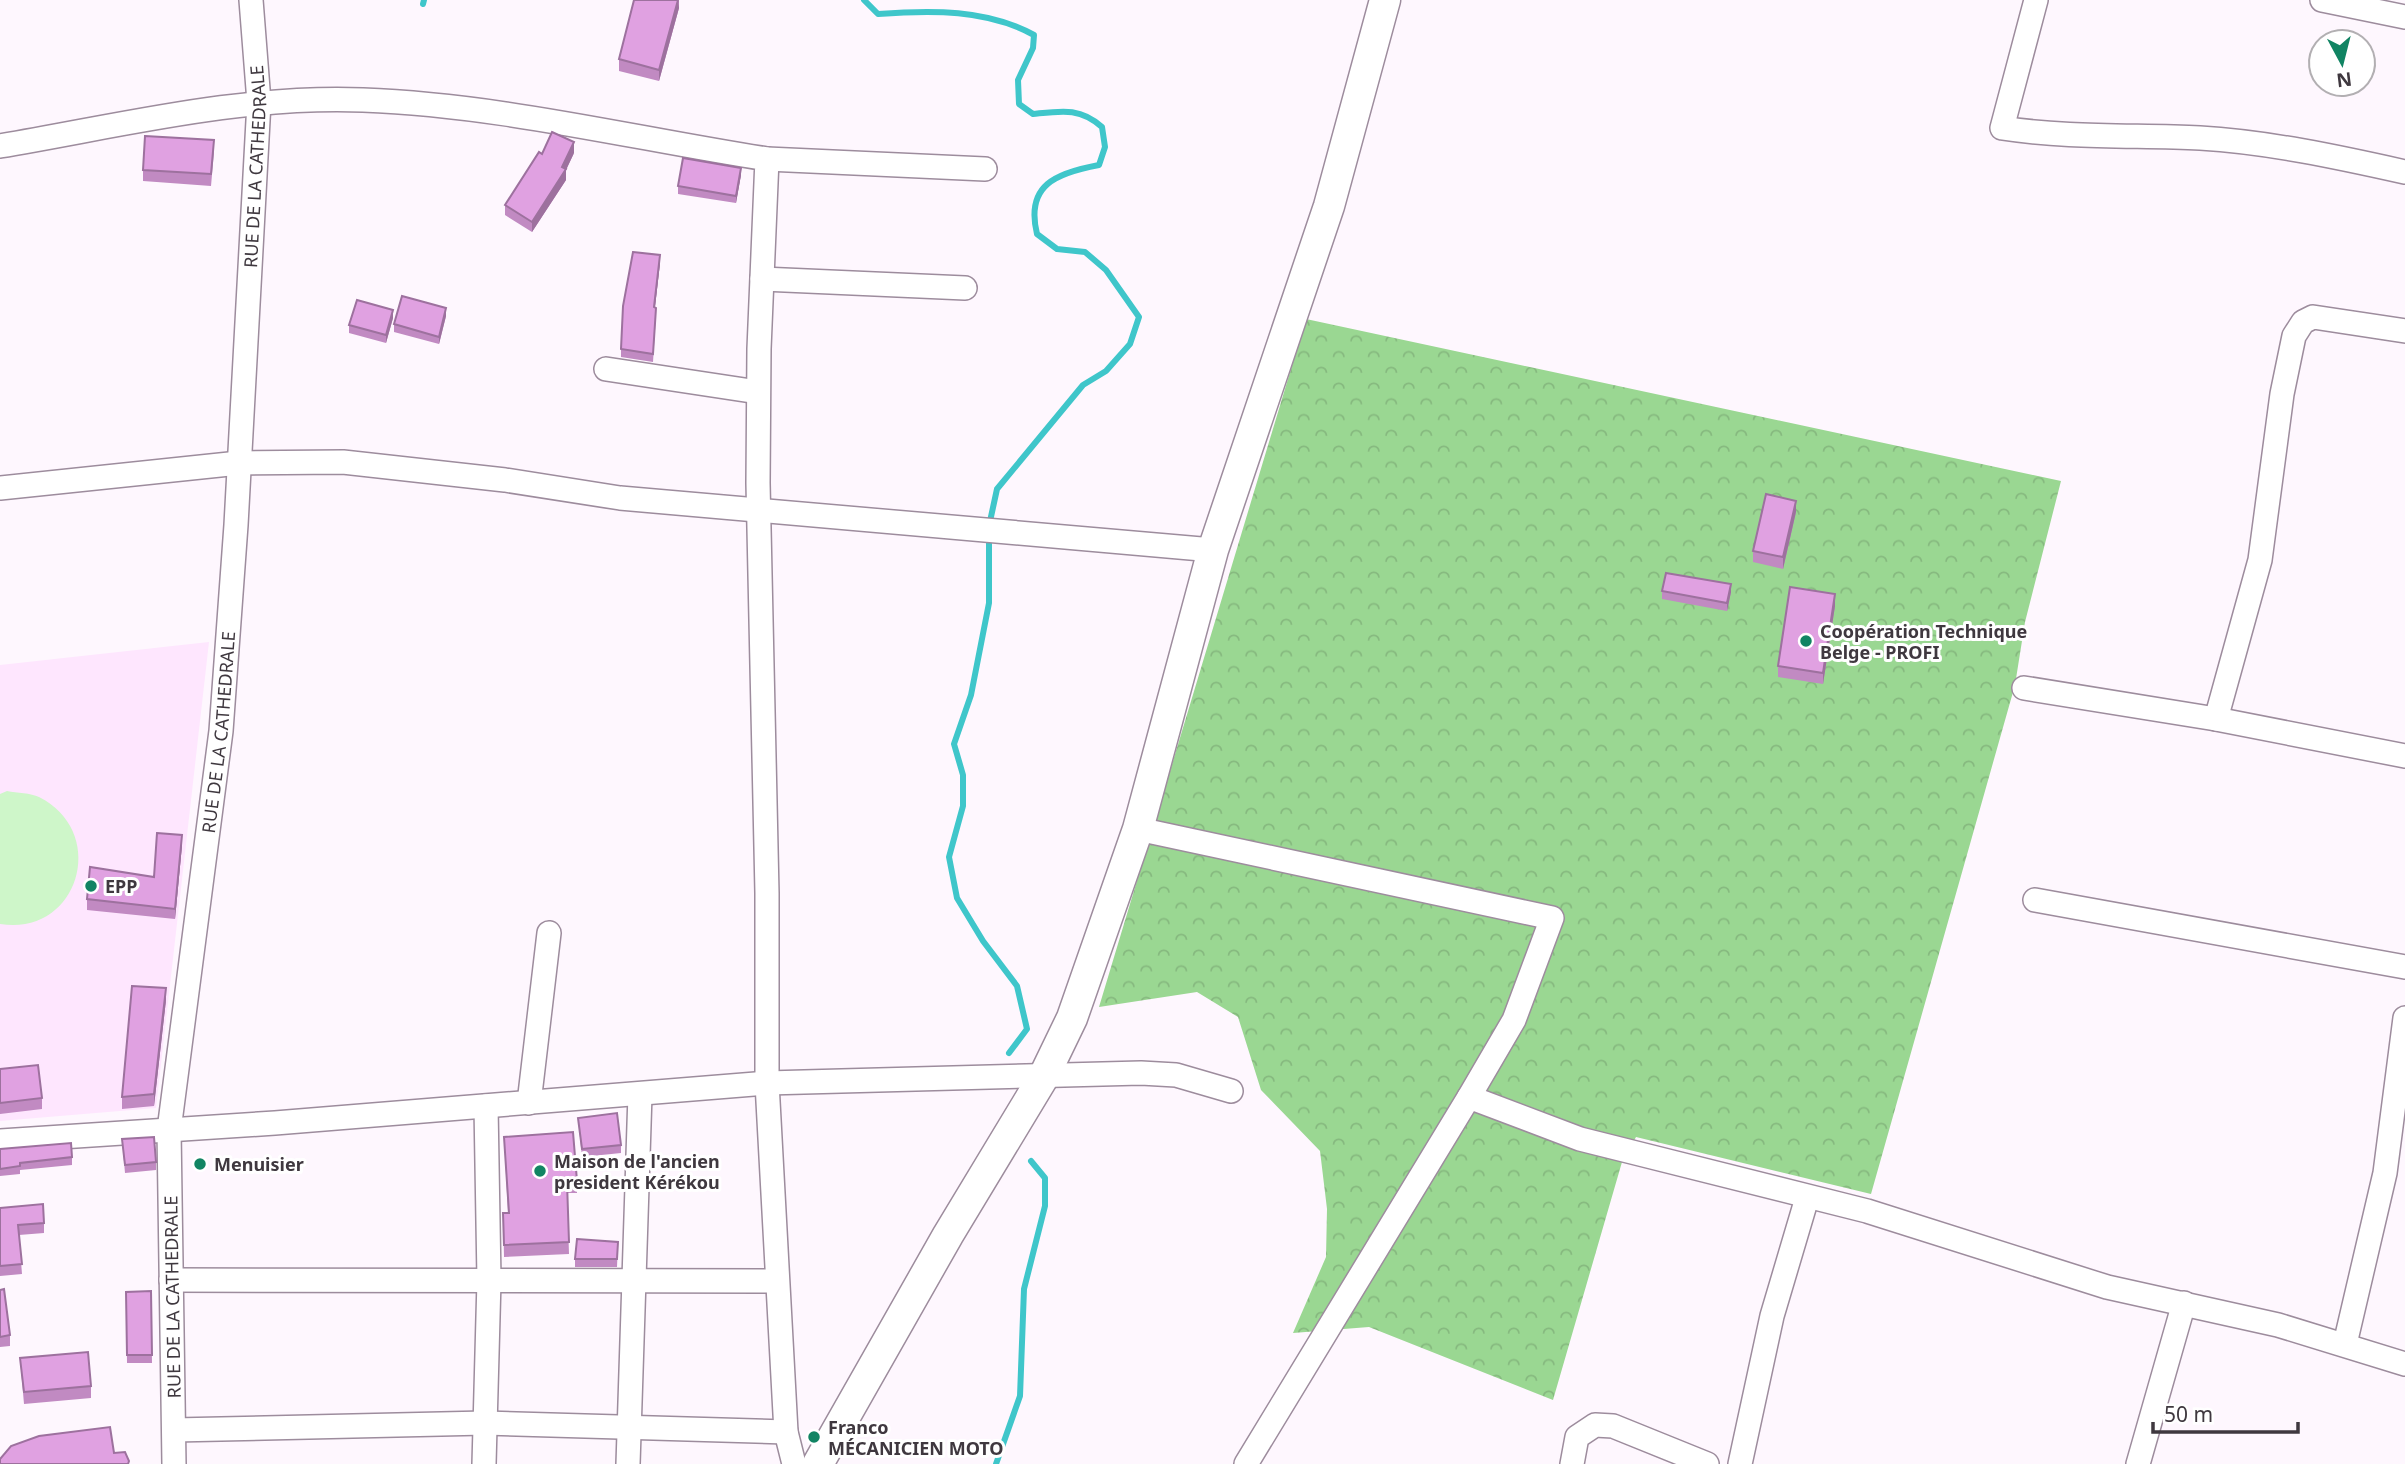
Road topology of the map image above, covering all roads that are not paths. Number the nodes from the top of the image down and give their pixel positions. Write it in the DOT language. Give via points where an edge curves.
graph roads {
  1 [pos="251,0"];
  2 [pos="1385,0"];
  3 [pos="2036,0"];
  4 [pos="2322,0"];
  5 [pos="2405,17"];
  6 [pos="259,102"];
  7 [pos="0,146"];
  8 [pos="767,159"];
  9 [pos="985,169"];
  10 [pos="2405,172"];
  11 [pos="762,279"];
  12 [pos="965,288"];
  13 [pos="2405,331"];
  14 [pos="606,369"];
  15 [pos="758,392"];
  16 [pos="239,463"];
  17 [pos="0,488"];
  18 [pos="758,510"];
  19 [pos="1213,550"];
  20 [pos="2024,688"];
  21 [pos="2216,719"];
  22 [pos="2405,756"];
  23 [pos="1138,829"];
  24 [pos="2035,900"];
  25 [pos="550,933"];
  26 [pos="2405,967"];
  27 [pos="2405,1018"];
  28 [pos="1044,1076"];
  29 [pos="767,1083"];
  30 [pos="1231,1091"];
  31 [pos="640,1094"];
  32 [pos="1469,1097"];
  33 [pos="530,1103"];
  34 [pos="486,1106"];
  35 [pos="169,1130"];
  36 [pos="0,1141"];
  37 [pos="1807,1198"];
  38 [pos="636,1279"];
  39 [pos="171,1280"];
  40 [pos="489,1280"];
  41 [pos="777,1281"];
  42 [pos="2184,1303"];
  43 [pos="2345,1344"];
  44 [pos="2405,1364"];
  45 [pos="485,1423"];
  46 [pos="628,1427"];
  47 [pos="174,1430"];
  48 [pos="786,1432"];
  49 [pos="174,1464"];
  50 [pos="484,1464"];
  51 [pos="628,1464"];
  52 [pos="793,1464"];
  53 [pos="818,1464"];
  54 [pos="1246,1464"];
  55 [pos="1572,1464"];
  56 [pos="1707,1464"];
  57 [pos="1740,1464"];
  58 [pos="2138,1464"];
  1 -- 6 [label="street, RUE DE LA CATHEDRALE"];
  2 -- 19 [label="street" via="1329,206"];
  3 -- 10 [label="street" via="2002,128 2203,139"];
  4 -- 5 [label="street"];
  6 -- 7 [label="street"];
  6 -- 8 [label="street" via="362,99 523,114"];
  6 -- 16 [label="street, RUE DE LA CATHEDRALE"];
  8 -- 9 [label="street"];
  8 -- 11 [label="street"];
  11 -- 12 [label="street"];
  11 -- 15 [label="street"];
  13 -- 21 [label="street" via="2313,317 2303,322 2294,336 2281,394 2260,560"];
  14 -- 15 [label="street"];
  15 -- 18 [label="street"];
  16 -- 17 [label="street"];
  16 -- 18 [label="street" via="404,466 620,498"];
  16 -- 35 [label="street, RUE DE LA CATHEDRALE" via="221,731"];
  18 -- 19 [label="street"];
  18 -- 29 [label="street"];
  19 -- 23 [label="street"];
  20 -- 21 [label="street"];
  21 -- 22 [label="street"];
  23 -- 28 [label="street" via="1072,1018"];
  23 -- 32 [label="street" via="1552,918 1514,1020"];
  24 -- 26 [label="street"];
  25 -- 33 [label="street"];
  27 -- 43 [label="street" via="2385,1172"];
  28 -- 29 [label="street"];
  28 -- 30 [label="street" via="1176,1075"];
  28 -- 53 [label="street"];
  29 -- 31 [label="street"];
  29 -- 41 [label="street"];
  31 -- 33 [label="street"];
  31 -- 38 [label="street"];
  32 -- 37 [label="street" via="1580,1139"];
  32 -- 54 [label="street"];
  33 -- 34 [label="street"];
  34 -- 35 [label="street"];
  34 -- 40 [label="street"];
  35 -- 36 [label="street"];
  35 -- 39 [label="street, RUE DE LA CATHEDRALE"];
  37 -- 42 [label="street" via="1867,1211 2107,1287"];
  37 -- 57 [label="street" via="1772,1317"];
  38 -- 40 [label="street"];
  38 -- 41 [label="street"];
  38 -- 46 [label="street"];
  39 -- 40 [label="street"];
  39 -- 47 [label="street, RUE DE LA CATHEDRALE"];
  40 -- 45 [label="street"];
  41 -- 48 [label="street"];
  42 -- 43 [label="street"];
  42 -- 58 [label="street"];
  43 -- 44 [label="street"];
  45 -- 46 [label="street"];
  45 -- 47 [label="street"];
  45 -- 50 [label="street"];
  46 -- 48 [label="street"];
  46 -- 51 [label="street"];
  47 -- 49 [label="street, RUE DE LA CATHEDRALE"];
  48 -- 52 [label="street"];
  55 -- 56 [label="street" via="1577,1437 1595,1425 1613,1426"];
}
